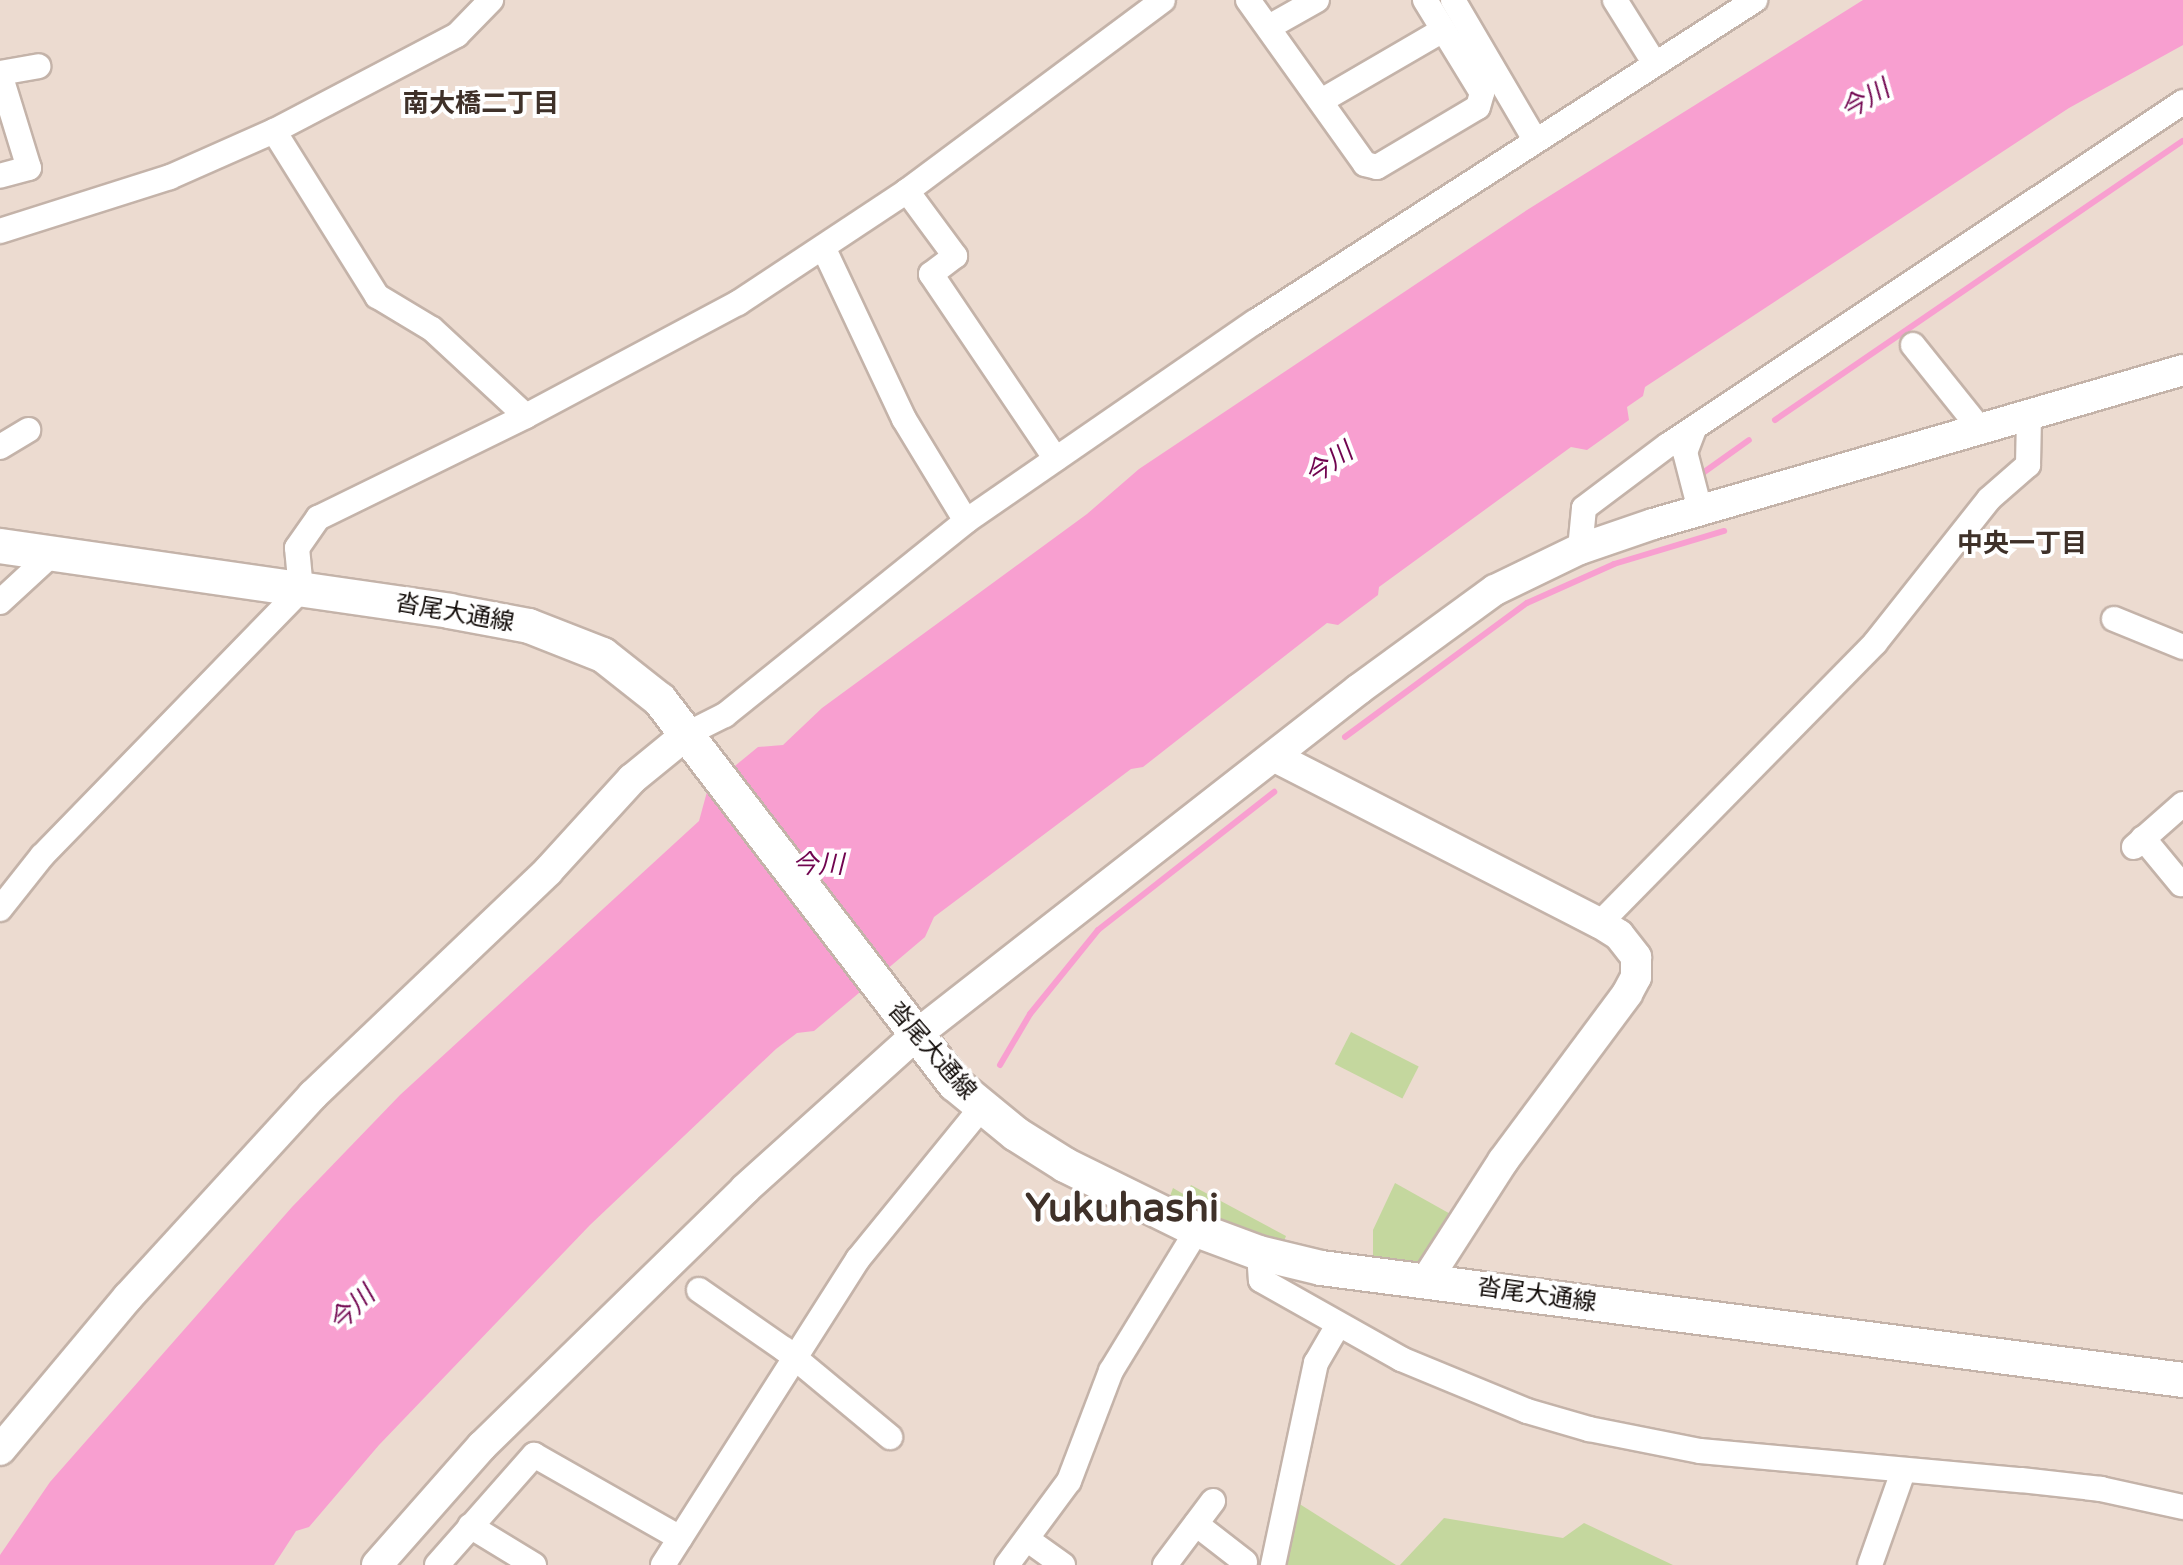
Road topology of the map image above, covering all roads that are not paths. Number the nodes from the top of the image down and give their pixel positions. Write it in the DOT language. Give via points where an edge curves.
graph roads {
  1 [pos="491,0"];
  2 [pos="1163,0"];
  3 [pos="1248,0"];
  4 [pos="1317,0"];
  5 [pos="1425,0"];
  6 [pos="1453,0"];
  7 [pos="1615,0"];
  8 [pos="1755,0"];
  9 [pos="1269,27"];
  10 [pos="1443,30"];
  11 [pos="1655,64"];
  12 [pos="38,66"];
  13 [pos="0,74"];
  14 [pos="1321,101"];
  15 [pos="2183,102"];
  16 [pos="274,131"];
  17 [pos="1535,140"];
  18 [pos="0,176"];
  19 [pos="907,191"];
  20 [pos="0,231"];
  21 [pos="824,249"];
  22 [pos="1913,345"];
  23 [pos="2183,370"];
  24 [pos="526,416"];
  25 [pos="2029,416"];
  26 [pos="1694,429"];
  27 [pos="28,430"];
  28 [pos="1981,430"];
  29 [pos="0,447"];
  30 [pos="1056,459"];
  31 [pos="1700,510"];
  32 [pos="966,521"];
  33 [pos="0,546"];
  34 [pos="1580,549"];
  35 [pos="52,554"];
  36 [pos="301,590"];
  37 [pos="0,602"];
  38 [pos="2114,619"];
  39 [pos="2183,647"];
  40 [pos="694,744"];
  41 [pos="1275,757"];
  42 [pos="2183,804"];
  43 [pos="2181,884"];
  44 [pos="0,909"];
  45 [pos="1600,923"];
  46 [pos="916,1035"];
  47 [pos="981,1108"];
  48 [pos="1197,1230"];
  49 [pos="1259,1253"];
  50 [pos="1426,1281"];
  51 [pos="699,1290"];
  52 [pos="1338,1325"];
  53 [pos="792,1360"];
  54 [pos="2183,1380"];
  55 [pos="890,1437"];
  56 [pos="0,1450"];
  57 [pos="1903,1472"];
  58 [pos="1213,1501"];
  59 [pos="2183,1507"];
  60 [pos="1196,1524"];
  61 [pos="470,1526"];
  62 [pos="680,1538"];
  63 [pos="1028,1540"];
  64 [pos="1245,1562"];
  65 [pos="377,1565"];
  66 [pos="437,1565"];
  67 [pos="534,1565"];
  68 [pos="663,1565"];
  69 [pos="1007,1565"];
  70 [pos="1063,1565"];
  71 [pos="1165,1565"];
  72 [pos="1273,1565"];
  73 [pos="1870,1565"];
  1 -- 16 [label="street" via="457,35"];
  2 -- 19 [label="street"];
  3 -- 9 [label="street"];
  4 -- 9 [label="street"];
  5 -- 10 [label="street"];
  6 -- 17 [label="street"];
  7 -- 11 [label="street"];
  8 -- 11 [label="street"];
  9 -- 14 [label="street"];
  10 -- 14 [label="street"];
  10 -- 14 [label="street" via="1482,93 1478,107 1377,167 1365,164"];
  11 -- 17 [label="street"];
  12 -- 13 [label="street"];
  13 -- 18 [label="street" via="29,168"];
  15 -- 26 [label="street"];
  16 -- 20 [label="street" via="170,177"];
  16 -- 24 [label="street" via="377,296 432,329"];
  17 -- 30 [label="street"];
  19 -- 21 [label="street"];
  19 -- 30 [label="street" via="955,256 931,274"];
  21 -- 24 [label="street" via="738,303"];
  21 -- 32 [label="street" via="904,419"];
  22 -- 28 [label="street"];
  23 -- 25 [label="street"];
  24 -- 36 [label="street" via="318,518 297,548"];
  25 -- 28 [label="street"];
  25 -- 45 [label="street" via="2028,465 1989,499 1875,643"];
  26 -- 31 [label="street" via="1685,452"];
  26 -- 34 [label="street" via="1584,508"];
  27 -- 29 [label="street"];
  28 -- 31 [label="street"];
  30 -- 32 [label="street"];
  31 -- 34 [label="street"];
  32 -- 40 [label="street"];
  33 -- 35 [label="main road, 沓尾大通線"];
  34 -- 41 [label="street" via="1495,590"];
  35 -- 36 [label="main road, 沓尾大通線"];
  35 -- 37 [label="street"];
  36 -- 40 [label="main road, 沓尾大通線" via="449,611 574,640 633,675"];
  36 -- 44 [label="street" via="42,856"];
  38 -- 39 [label="street"];
  40 -- 46 [label="main road, 沓尾大通線"];
  40 -- 56 [label="street" via="632,779 548,871 313,1095 128,1297"];
  41 -- 45 [label="street"];
  41 -- 46 [label="street"];
  42 -- 43 [label="street" via="2138,843"];
  45 -- 50 [label="street" via="1619,935 1636,957 1636,977 1503,1161"];
  46 -- 47 [label="main road, 沓尾大通線"];
  46 -- 65 [label="street" via="745,1189 482,1446"];
  47 -- 48 [label="main road, 沓尾大通線" via="1065,1165"];
  47 -- 53 [label="street" via="902,1201"];
  48 -- 49 [label="main road, 沓尾大通線"];
  48 -- 63 [label="street" via="1111,1371 1069,1481"];
  49 -- 50 [label="main road, 沓尾大通線" via="1321,1268"];
  49 -- 52 [label="street" via="1261,1280"];
  50 -- 54 [label="main road, 沓尾大通線"];
  51 -- 53 [label="street"];
  52 -- 57 [label="street" via="1448,1381 1589,1429 1700,1451"];
  52 -- 72 [label="street" via="1316,1363"];
  53 -- 55 [label="street"];
  53 -- 62 [label="street"];
  57 -- 59 [label="street" via="2101,1489"];
  57 -- 73 [label="street"];
  58 -- 60 [label="street"];
  60 -- 64 [label="street"];
  60 -- 71 [label="street"];
  61 -- 62 [label="street" via="534,1455"];
  61 -- 66 [label="street"];
  61 -- 67 [label="street"];
  62 -- 68 [label="street"];
  63 -- 69 [label="street"];
  63 -- 70 [label="street"];
}
